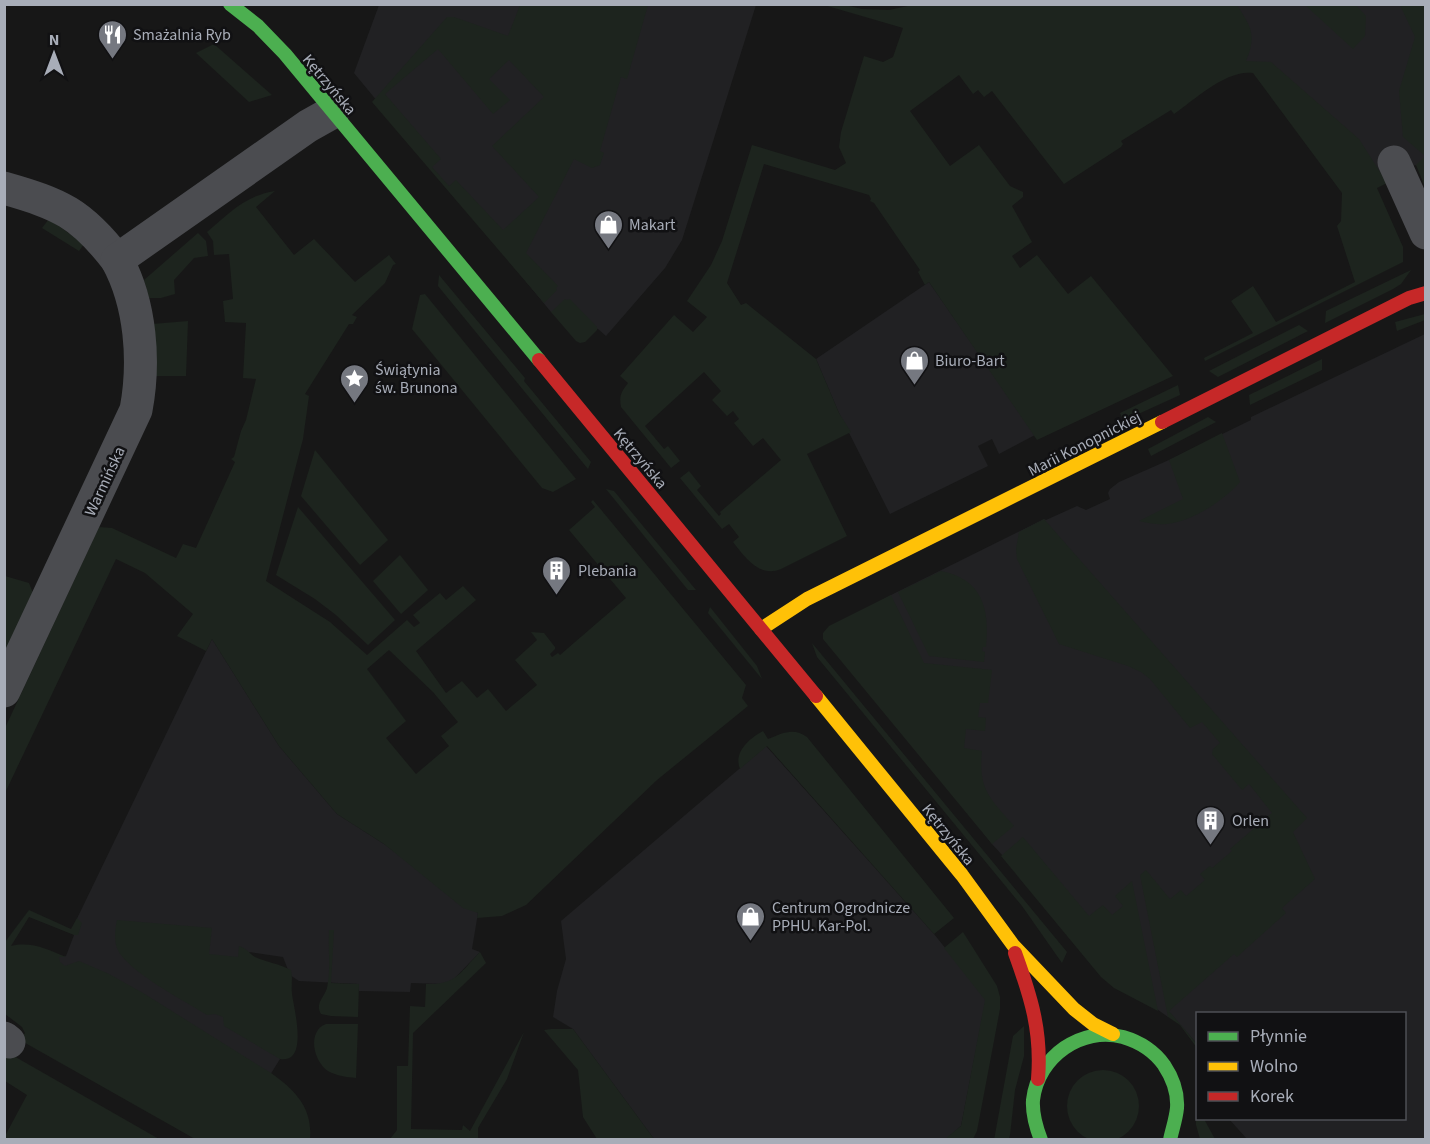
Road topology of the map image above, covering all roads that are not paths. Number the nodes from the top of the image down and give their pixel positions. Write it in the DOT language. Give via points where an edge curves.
graph roads {
  1 [pos="230,4"];
  2 [pos="333,112"];
  3 [pos="1394,162"];
  4 [pos="4,188"];
  5 [pos="1425,233"];
  6 [pos="117,260"];
  7 [pos="1425,293"];
  8 [pos="761,629"];
  9 [pos="4,691"];
  10 [pos="1013,945"];
  11 [pos="1113,1034"];
  12 [pos="1038,1079"];
  13 [pos="1033,1111"];
  14 [pos="1178,1113"];
  15 [pos="1025,1140"];
  16 [pos="1041,1140"];
  17 [pos="1170,1140"];
  18 [pos="1183,1140"];
  1 -- 2 [label="street, Kętrzyńska" via="272,41"];
  2 -- 6 [label="street"];
  2 -- 8 [label="street, Kętrzyńska"];
  3 -- 5 [label="street"];
  4 -- 6 [label="street, Warmińska" via="56,205 81,219"];
  6 -- 9 [label="street, Warmińska" via="135,306 140,368 136,410"];
  7 -- 8 [label="street, Marii Konopnickiej" via="807,599"];
  8 -- 10 [label="street, Kętrzyńska" via="962,875"];
  10 -- 11 [label="street, Kętrzyńska" via="1074,1009"];
  10 -- 12 [label="street, Kętrzyńska" via="1039,1028"];
  11 -- 12 [label="street" via="1090,1035 1068,1044 1046,1065"];
  11 -- 14 [label="street, Kętrzyńska" via="1135,1040 1162,1060 1177,1091"];
  12 -- 13 [label="street, Kętrzyńska"];
  13 -- 15 [label="street, Kętrzyńska"];
  13 -- 16 [label="street"];
  14 -- 17 [label="street"];
  14 -- 18 [label="street"];
}
